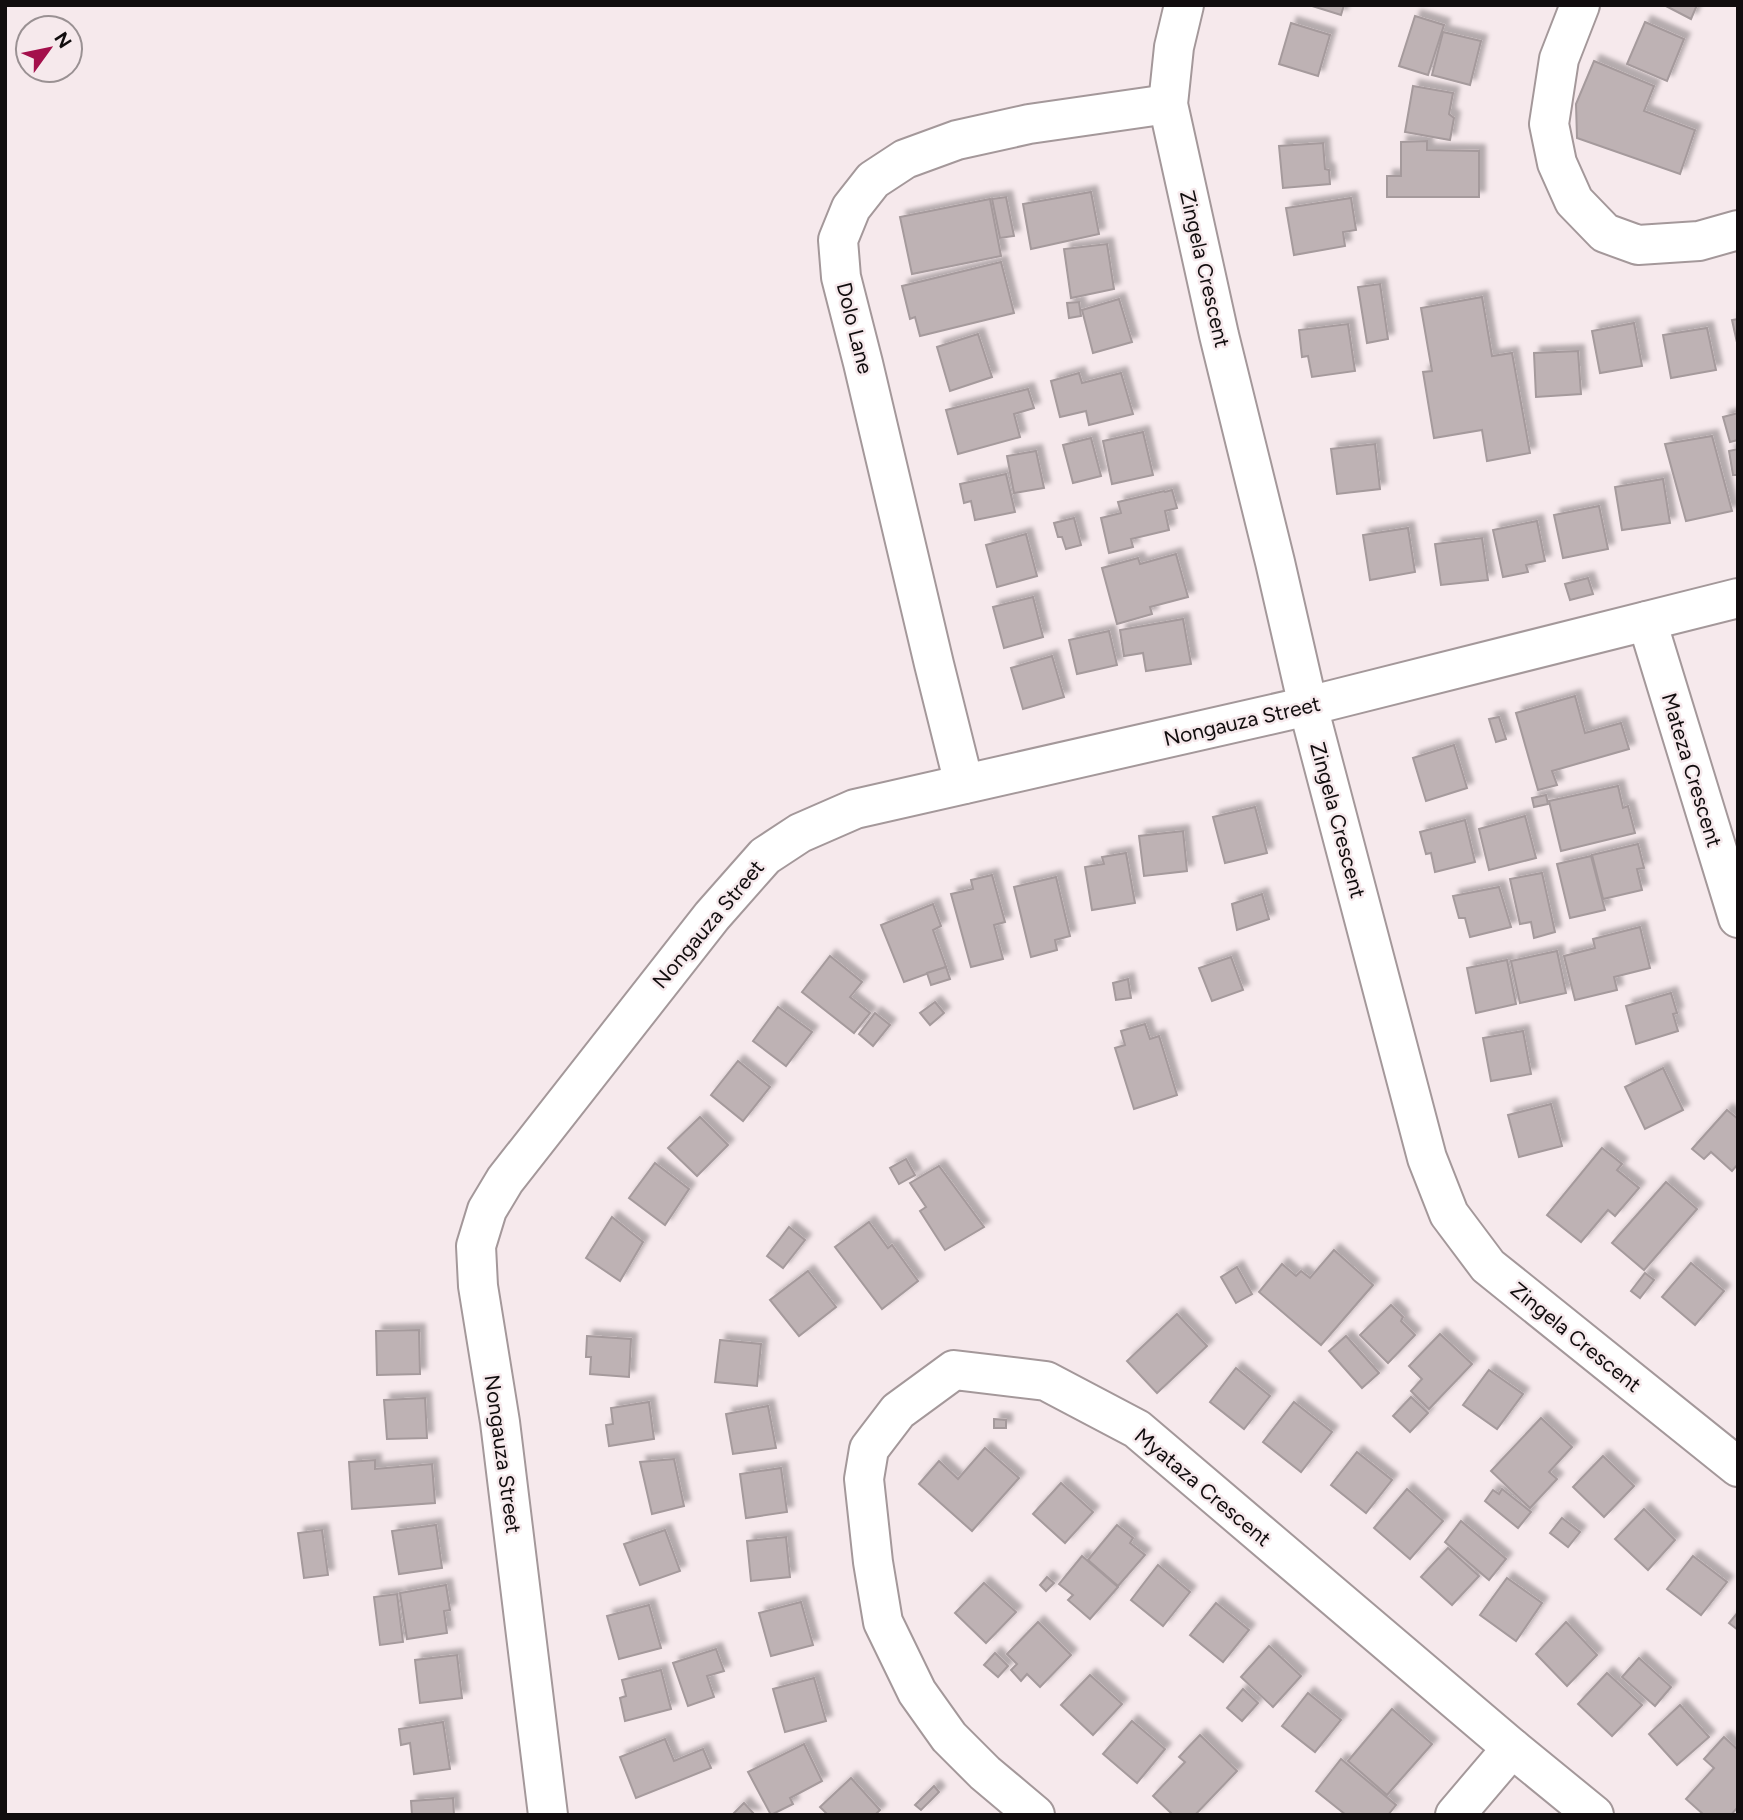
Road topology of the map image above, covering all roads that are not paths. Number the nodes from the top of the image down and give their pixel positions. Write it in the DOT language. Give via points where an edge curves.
graph roads {
  1 [pos="1184,5"];
  2 [pos="1580,5"];
  3 [pos="1168,104"];
  4 [pos="1738,230"];
  5 [pos="1738,598"];
  6 [pos="1647,621"];
  7 [pos="1308,706"];
  8 [pos="964,784"];
  9 [pos="1738,918"];
  10 [pos="1738,1467"];
  11 [pos="1512,1748"];
  12 [pos="548,1815"];
  13 [pos="1035,1815"];
  14 [pos="1455,1815"];
  15 [pos="1594,1815"];
  1 -- 3 [label="street, Zingela Crescent"];
  2 -- 4 [label="street" via="1559,59 1549,124 1557,163 1574,201 1605,233 1638,245 1699,241"];
  3 -- 7 [label="street, Zingela Crescent"];
  3 -- 8 [label="street, Dolo Lane" via="1029,124 957,140 905,159 873,180 851,208 838,240 841,277"];
  5 -- 6 [label="street, Nongauza Street"];
  6 -- 7 [label="street, Nongauza Street"];
  6 -- 9 [label="street, Mateza Crescent"];
  7 -- 8 [label="street, Nongauza Street"];
  7 -- 10 [label="street, Zingela Crescent" via="1427,1158 1449,1214 1488,1266"];
  8 -- 12 [label="street, Nongauza Street" via="855,809 800,833 765,856 712,916 486,1210 476,1246 478,1286 500,1422"];
  11 -- 13 [label="street, Myataza Crescent" via="1137,1429 1046,1381 954,1370 898,1411 869,1449 864,1479 883,1622 917,1692 949,1737"];
  11 -- 14 [label="street"];
  11 -- 15 [label="street, Myataza Crescent"];
}
